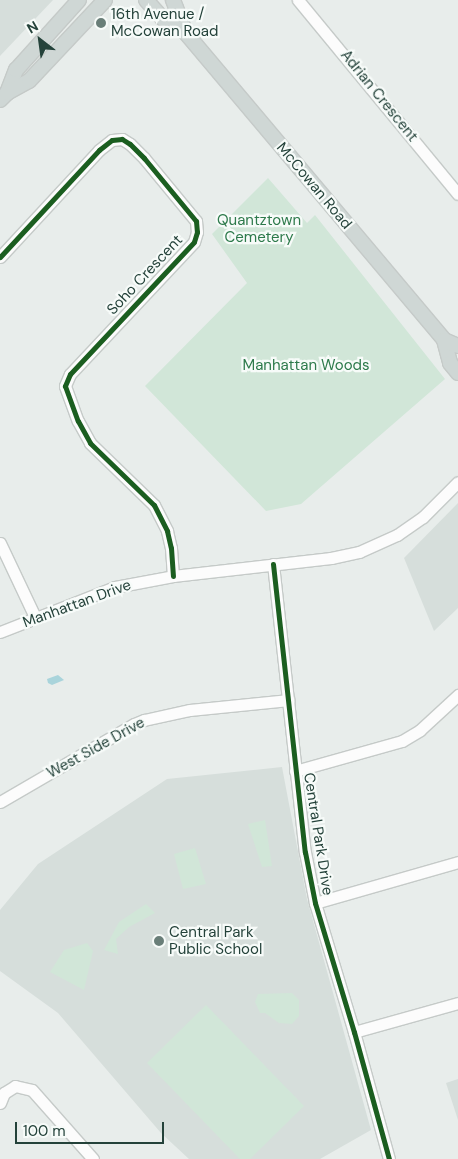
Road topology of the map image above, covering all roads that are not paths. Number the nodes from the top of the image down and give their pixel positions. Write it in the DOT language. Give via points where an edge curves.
graph roads {
  1 [pos="79,0"];
  2 [pos="105,0"];
  3 [pos="146,0"];
  4 [pos="173,0"];
  5 [pos="298,0"];
  6 [pos="185,32"];
  7 [pos="3,97"];
  8 [pos="458,194"];
  9 [pos="0,257"];
  10 [pos="444,340"];
  11 [pos="458,346"];
  12 [pos="458,373"];
  13 [pos="458,482"];
  14 [pos="0,543"];
  15 [pos="273,564"];
  16 [pos="172,576"];
  17 [pos="35,618"];
  18 [pos="0,632"];
  19 [pos="458,694"];
  20 [pos="288,700"];
  21 [pos="295,771"];
  22 [pos="0,802"];
  23 [pos="458,862"];
  24 [pos="316,903"];
  25 [pos="458,1002"];
  26 [pos="354,1032"];
  27 [pos="0,1103"];
  28 [pos="93,1159"];
  29 [pos="389,1159"];
  1 -- 7 [label="main road" via="16,70"];
  2 -- 7 [label="main road" via="29,81"];
  3 -- 6 [label="main road, McCowan Road" via="162,18"];
  4 -- 6 [label="main road, McCowan Road"];
  5 -- 8 [label="street, Adrian Crescent"];
  6 -- 10 [label="main road, McCowan Road"];
  9 -- 16 [label="street, Soho Crescent" via="112,140 130,144 196,221 194,242 70,374 65,386 90,443 154,505 167,531"];
  10 -- 11 [label="main road, McCowan Road"];
  10 -- 12 [label="main road, McCowan Road" via="450,364"];
  13 -- 15 [label="street, Manhattan Drive" via="423,517 379,545 330,558"];
  14 -- 17 [label="street"];
  15 -- 16 [label="street, Manhattan Drive"];
  15 -- 20 [label="street, Central Park Drive"];
  16 -- 17 [label="street, Manhattan Drive" via="115,587"];
  17 -- 18 [label="street, Manhattan Drive"];
  19 -- 21 [label="street" via="420,730 402,740"];
  20 -- 21 [label="street, Central Park Drive"];
  20 -- 22 [label="street, West Side Drive" via="190,710 144,720"];
  21 -- 24 [label="street, Central Park Drive" via="305,852"];
  23 -- 24 [label="street"];
  24 -- 26 [label="street, Central Park Drive"];
  25 -- 26 [label="street"];
  26 -- 29 [label="street, Central Park Drive"];
  27 -- 28 [label="street" via="4,1093 15,1086 32,1090"];
}
